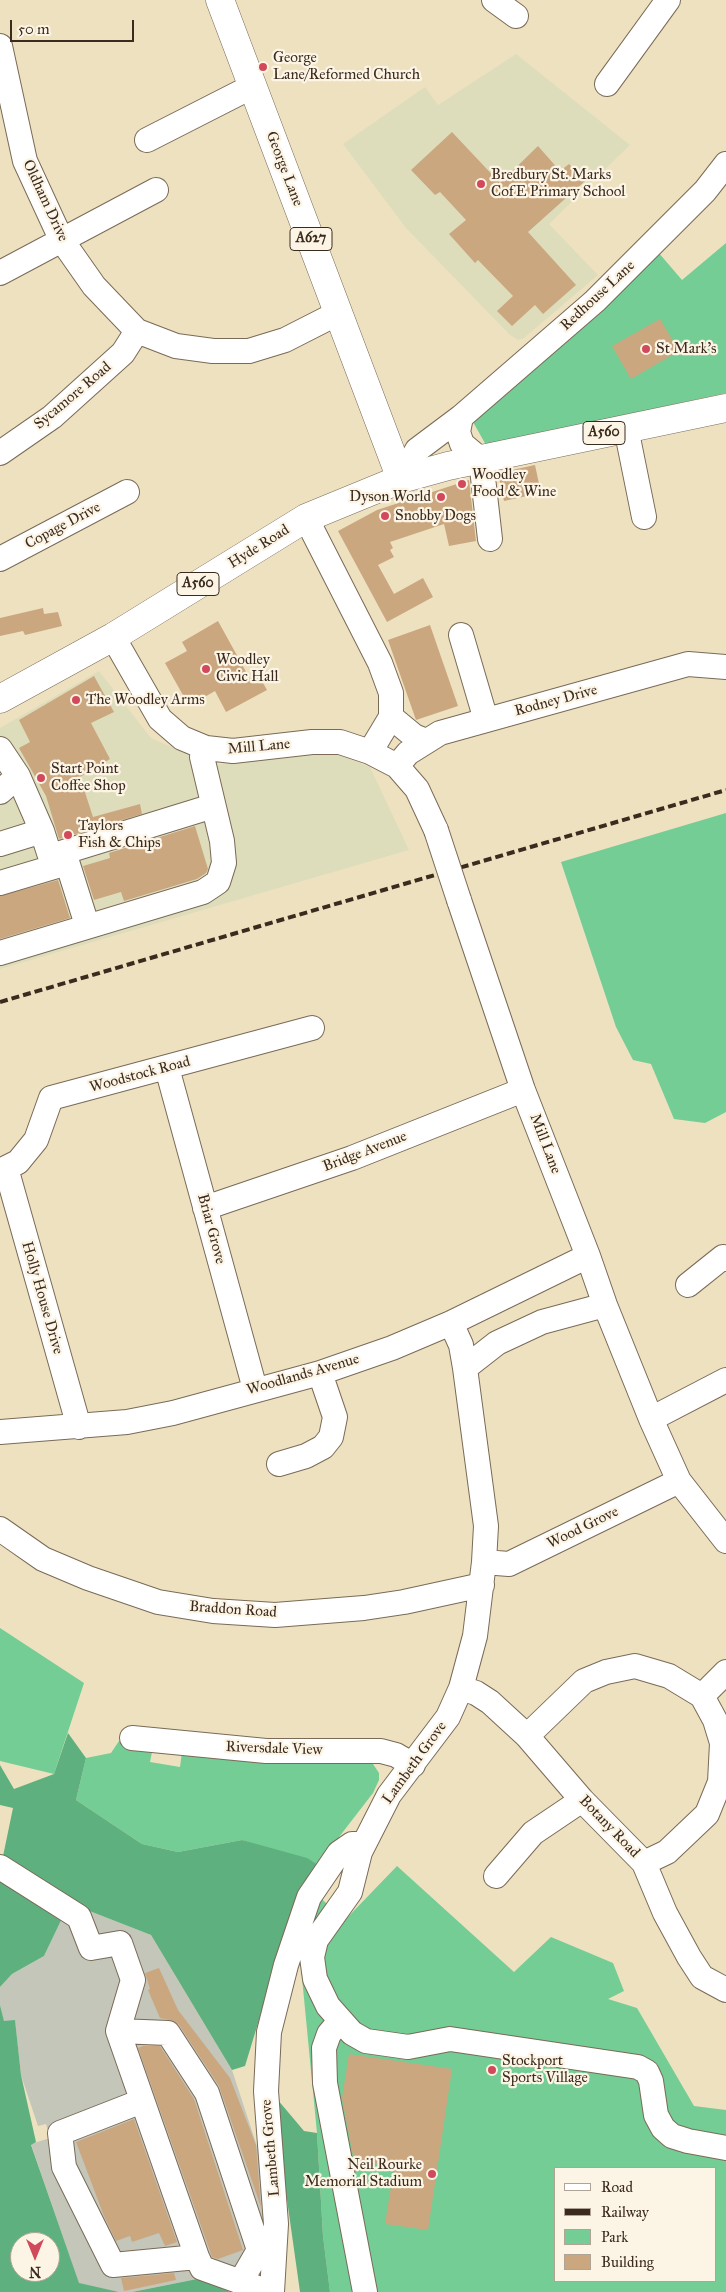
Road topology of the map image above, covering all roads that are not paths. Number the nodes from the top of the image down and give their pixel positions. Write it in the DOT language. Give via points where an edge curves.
graph roads {
  1 [pos="220,0"];
  2 [pos="494,0"];
  3 [pos="668,0"];
  4 [pos="516,16"];
  5 [pos="0,46"];
  6 [pos="607,84"];
  7 [pos="253,86"];
  8 [pos="6,103"];
  9 [pos="147,140"];
  10 [pos="726,164"];
  11 [pos="156,190"];
  12 [pos="61,239"];
  13 [pos="0,273"];
  14 [pos="338,313"];
  15 [pos="137,331"];
  16 [pos="726,408"];
  17 [pos="461,417"];
  18 [pos="626,428"];
  19 [pos="0,453"];
  20 [pos="482,460"];
  21 [pos="401,479"];
  22 [pos="127,492"];
  23 [pos="644,517"];
  24 [pos="306,518"];
  25 [pos="490,539"];
  26 [pos="0,559"];
  27 [pos="461,635"];
  28 [pos="113,637"];
  29 [pos="726,667"];
  30 [pos="0,699"];
  31 [pos="391,717"];
  32 [pos="486,720"];
  33 [pos="426,741"];
  34 [pos="0,748"];
  35 [pos="206,748"];
  36 [pos="370,752"];
  37 [pos="397,766"];
  38 [pos="18,776"];
  39 [pos="0,792"];
  40 [pos="213,806"];
  41 [pos="42,831"];
  42 [pos="0,844"];
  43 [pos="65,858"];
  44 [pos="0,883"];
  45 [pos="87,926"];
  46 [pos="0,953"];
  47 [pos="312,1028"];
  48 [pos="167,1068"];
  49 [pos="523,1090"];
  50 [pos="3,1167"];
  51 [pos="205,1208"];
  52 [pos="588,1256"];
  53 [pos="726,1259"];
  54 [pos="688,1285"];
  55 [pos="605,1305"];
  56 [pos="451,1323"];
  57 [pos="465,1368"];
  58 [pos="320,1373"];
  59 [pos="726,1380"];
  60 [pos="255,1389"];
  61 [pos="651,1419"];
  62 [pos="79,1427"];
  63 [pos="0,1432"];
  64 [pos="280,1464"];
  65 [pos="679,1481"];
  66 [pos="0,1529"];
  67 [pos="726,1540"];
  68 [pos="483,1574"];
  69 [pos="726,1672"];
  70 [pos="461,1688"];
  71 [pos="702,1696"];
  72 [pos="526,1736"];
  73 [pos="132,1738"];
  74 [pos="413,1765"];
  75 [pos="582,1800"];
  76 [pos="364,1844"];
  77 [pos="644,1863"];
  78 [pos="0,1867"];
  79 [pos="496,1876"];
  80 [pos="726,1990"];
  81 [pos="340,2021"];
  82 [pos="118,2031"];
  83 [pos="142,2101"];
  84 [pos="726,2148"];
  85 [pos="197,2257"];
  86 [pos="241,2281"];
  87 [pos="270,2292"];
  88 [pos="365,2292"];
  1 -- 7 [label="main road, George Lane / A627"];
  2 -- 4 [label="street"];
  3 -- 6 [label="street"];
  5 -- 8 [label="street, Oldham Drive"];
  7 -- 9 [label="street"];
  7 -- 14 [label="main road, George Lane / A627"];
  8 -- 12 [label="street, Oldham Drive" via="25,162"];
  10 -- 17 [label="street, Redhouse Lane" via="705,191 596,302"];
  11 -- 12 [label="street"];
  12 -- 13 [label="street"];
  12 -- 15 [label="street, Oldham Drive" via="94,286"];
  14 -- 15 [label="street, Oldham Drive" via="285,340 249,352 176,346"];
  14 -- 21 [label="main road, George Lane / A627"];
  15 -- 19 [label="street, Sycamore Road" via="123,353 59,411"];
  16 -- 18 [label="main road, A560"];
  17 -- 20 [label="street" via="458,432 462,444"];
  17 -- 21 [label="street, Redhouse Lane" via="417,450"];
  18 -- 20 [label="main road, A560"];
  18 -- 23 [label="street"];
  20 -- 21 [label="main road, Hyde Road / A560"];
  20 -- 25 [label="street"];
  21 -- 24 [label="main road, Hyde Road / A560"];
  22 -- 26 [label="street, Copage Drive"];
  24 -- 28 [label="main road, Hyde Road / A560"];
  24 -- 31 [label="street" via="380,663 391,693"];
  27 -- 32 [label="street"];
  28 -- 30 [label="main road, Hyde Road / A560"];
  28 -- 35 [label="street, Mill Lane" via="160,719 182,738"];
  29 -- 32 [label="street, Rodney Drive" via="688,664"];
  31 -- 33 [label="street" via="414,736"];
  31 -- 36 [label="street"];
  32 -- 33 [label="street, Rodney Drive" via="440,733"];
  33 -- 37 [label="street, Rodney Drive" via="408,753"];
  34 -- 38 [label="street"];
  35 -- 36 [label="street, Mill Lane" via="233,751 340,742"];
  35 -- 40 [label="street" via="202,757"];
  36 -- 37 [label="street, Mill Lane"];
  37 -- 49 [label="street, Mill Lane, bridge" via="417,789 436,830"];
  38 -- 39 [label="street"];
  38 -- 41 [label="street"];
  40 -- 43 [label="street"];
  40 -- 45 [label="street" via="224,863 218,882 204,892"];
  41 -- 42 [label="street"];
  41 -- 43 [label="street" via="50,856"];
  43 -- 44 [label="street"];
  43 -- 45 [label="street"];
  45 -- 46 [label="street"];
  47 -- 48 [label="street, Woodstock Road"];
  48 -- 50 [label="street, Woodstock Road" via="51,1098 36,1140 18,1162"];
  48 -- 51 [label="street, Briar Grove"];
  49 -- 51 [label="street, Bridge Avenue" via="352,1158"];
  49 -- 52 [label="street, Mill Lane"];
  50 -- 62 [label="street, Holly House Drive"];
  51 -- 60 [label="street, Briar Grove"];
  52 -- 55 [label="street, Mill Lane"];
  52 -- 56 [label="street, Woodlands Avenue"];
  53 -- 54 [label="street" via="723,1257"];
  55 -- 57 [label="street" via="542,1322 497,1343"];
  55 -- 61 [label="street, Mill Lane"];
  56 -- 57 [label="street, Lambeth Grove"];
  56 -- 58 [label="street, Woodlands Avenue"];
  57 -- 68 [label="street, Lambeth Grove" via="486,1526"];
  58 -- 60 [label="street, Woodlands Avenue"];
  58 -- 64 [label="street" via="334,1417 331,1436 323,1447"];
  59 -- 61 [label="street"];
  60 -- 62 [label="street, Woodlands Avenue" via="127,1422"];
  61 -- 65 [label="street, Mill Lane"];
  62 -- 63 [label="street, Woodlands Avenue"];
  65 -- 67 [label="street, Mill Lane"];
  65 -- 68 [label="street, Wood Grove"];
  66 -- 68 [label="street, Braddon Road" via="43,1559 88,1578 158,1602 213,1611 274,1615 364,1608 404,1602"];
  68 -- 70 [label="street, Lambeth Grove" via="475,1636"];
  69 -- 71 [label="street"];
  70 -- 72 [label="street, Botany Road" via="490,1702"];
  70 -- 74 [label="street, Lambeth Grove" via="448,1717"];
  71 -- 72 [label="street" via="669,1676 635,1666 606,1672 584,1681"];
  71 -- 77 [label="street" via="715,1720 722,1743 720,1782 707,1814 667,1852"];
  72 -- 75 [label="street, Botany Road"];
  73 -- 74 [label="street, Riversdale View" via="266,1751 381,1751"];
  74 -- 76 [label="street, Lambeth Grove" via="389,1795"];
  75 -- 77 [label="street, Botany Road"];
  75 -- 79 [label="street" via="533,1833"];
  76 -- 81 [label="street" via="350,1892 316,1940 312,1957 320,1994"];
  76 -- 87 [label="street, Lambeth Grove" via="352,1844 339,1854 309,1897 286,1965 266,2091 276,2224"];
  77 -- 80 [label="street, Botany Road" via="665,1913 702,1978"];
  78 -- 82 [label="street" via="80,1917 91,1948 120,1944 133,1980"];
  81 -- 84 [label="street" via="366,2041 382,2044 408,2047 450,2039 638,2067 647,2072 651,2081 656,2115 663,2128 672,2136"];
  81 -- 88 [label="street" via="329,2034 324,2048 325,2083"];
  82 -- 83 [label="street"];
  82 -- 86 [label="street" via="168,2033 207,2093 259,2250"];
  83 -- 85 [label="street"];
  83 -- 85 [label="street" via="60,2133 64,2167 113,2265"];
  85 -- 86 [label="street" via="202,2268"];
  86 -- 87 [label="street"];
}
